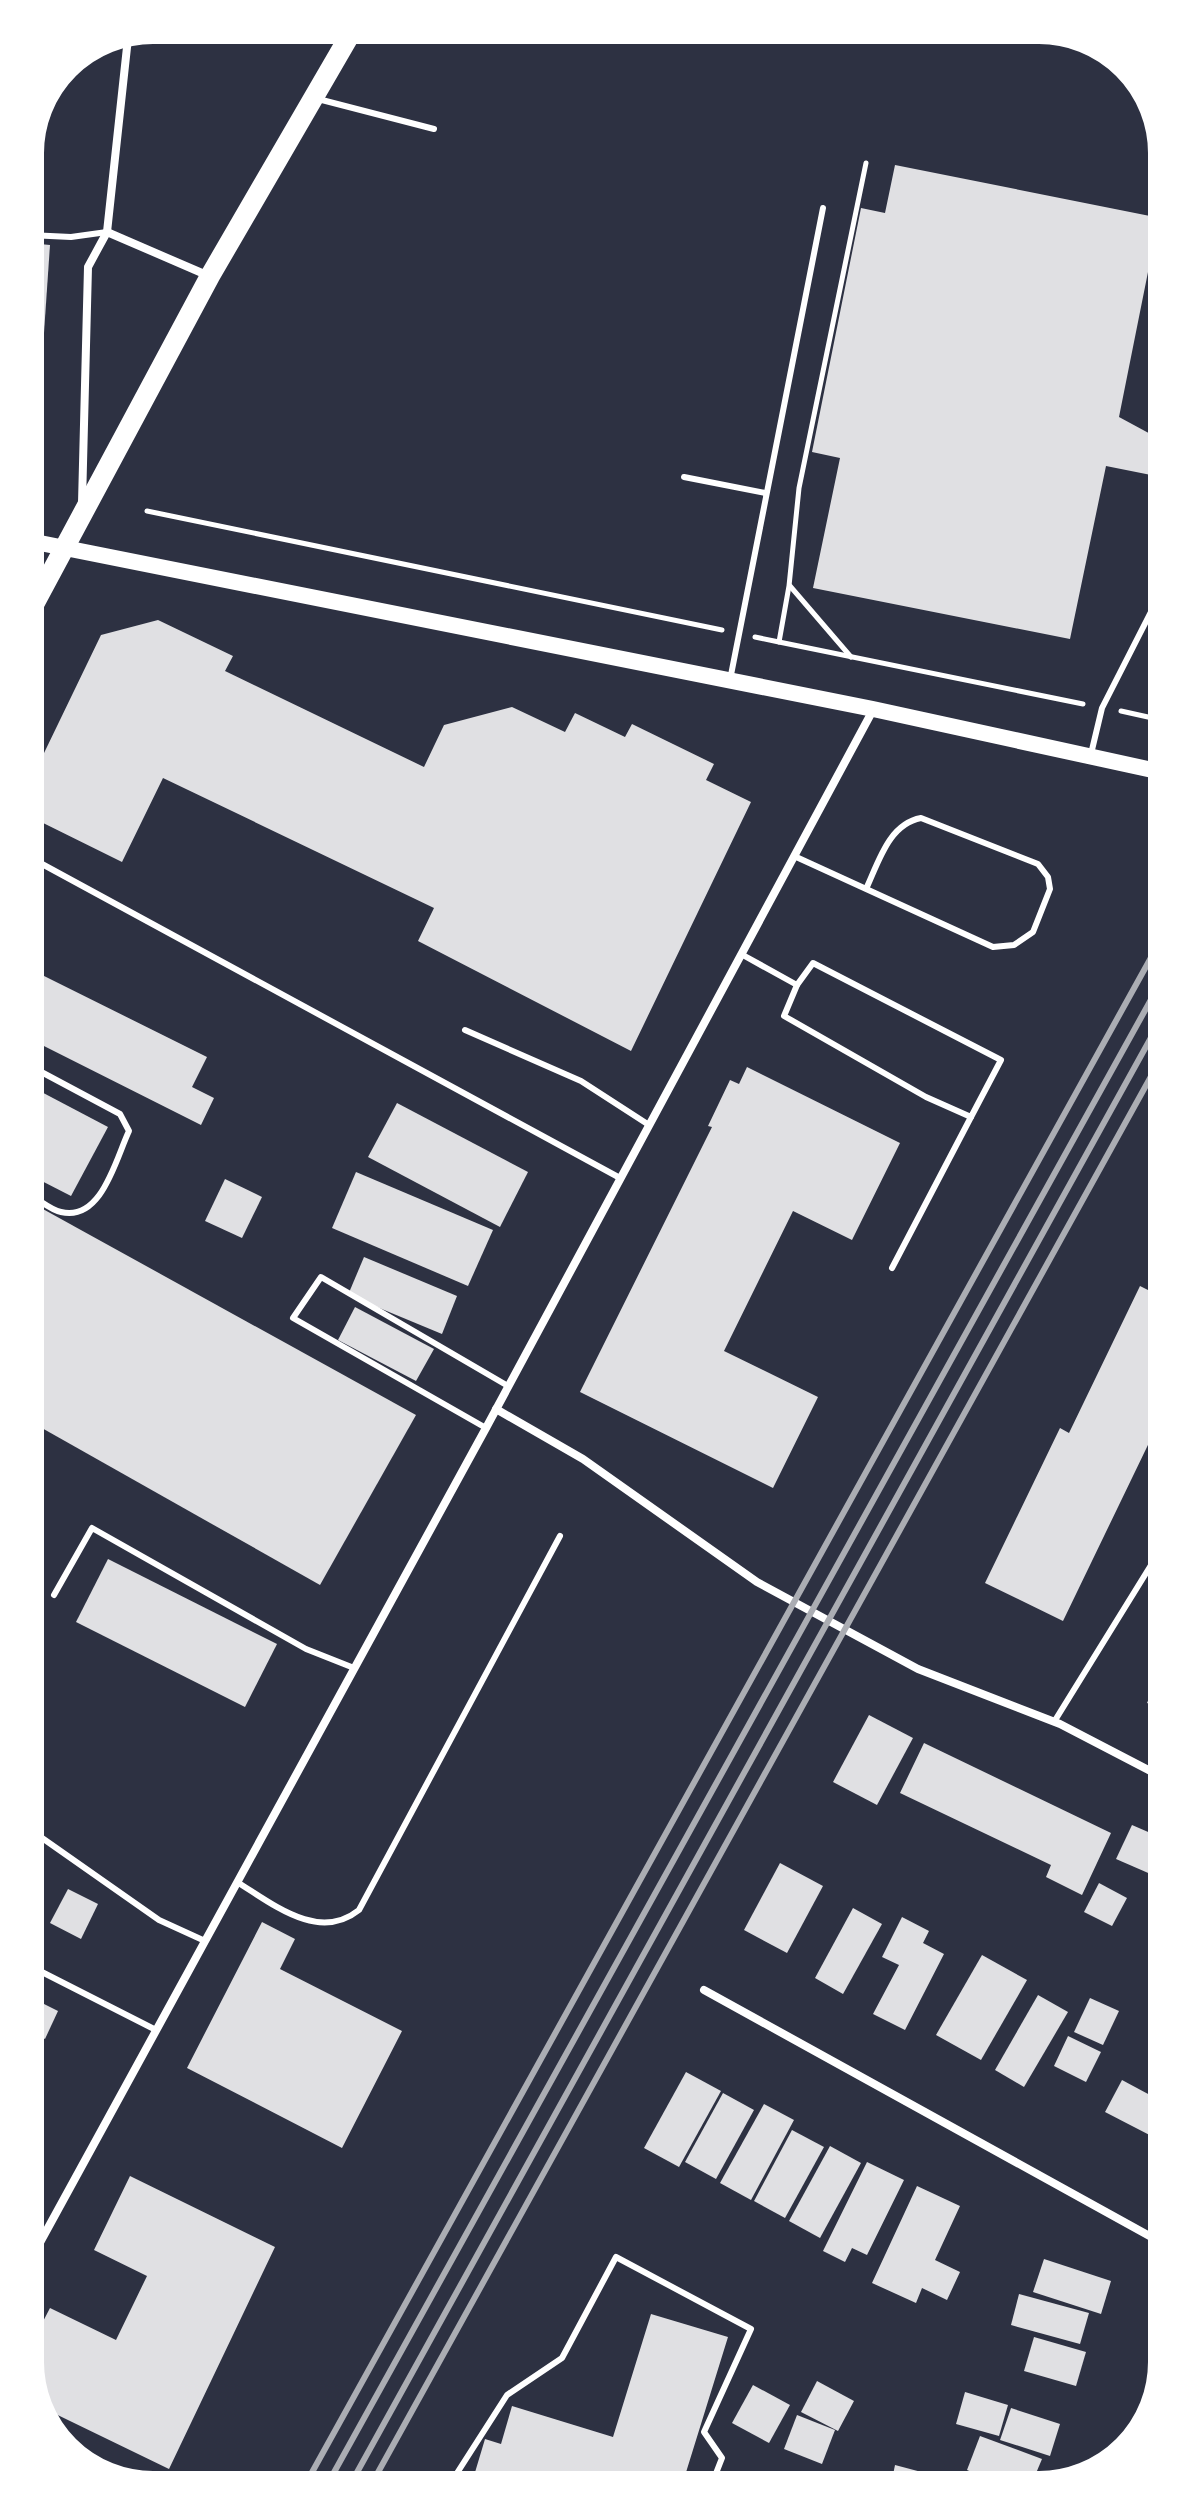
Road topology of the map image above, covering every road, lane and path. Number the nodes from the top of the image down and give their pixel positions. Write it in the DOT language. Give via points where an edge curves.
graph roads {
  1 [pos="346,42"];
  2 [pos="127,45"];
  3 [pos="316,98"];
  4 [pos="434,129"];
  5 [pos="866,163"];
  6 [pos="823,208"];
  7 [pos="107,232"];
  8 [pos="42,236"];
  9 [pos="210,276"];
  10 [pos="684,477"];
  11 [pos="765,493"];
  12 [pos="147,511"];
  13 [pos="82,517"];
  14 [pos="42,543"];
  15 [pos="66,548"];
  16 [pos="789,586"];
  17 [pos="42,591"];
  18 [pos="1150,614"];
  19 [pos="740,634"];
  20 [pos="779,642"];
  21 [pos="851,657"];
  22 [pos="730,680"];
  23 [pos="1102,708"];
  24 [pos="873,709"];
  25 [pos="1150,718"];
  26 [pos="1091,756"];
  27 [pos="1150,769"];
  28 [pos="794,856"];
  29 [pos="42,864"];
  30 [pos="866,889"];
  31 [pos="741,954"];
  32 [pos="797,985"];
  33 [pos="465,1030"];
  34 [pos="42,1072"];
  35 [pos="971,1117"];
  36 [pos="649,1125"];
  37 [pos="620,1178"];
  38 [pos="42,1202"];
  39 [pos="892,1268"];
  40 [pos="508,1386"];
  41 [pos="496,1409"];
  42 [pos="486,1428"];
  43 [pos="560,1536"];
  44 [pos="1150,1567"];
  45 [pos="54,1595"];
  46 [pos="354,1668"];
  47 [pos="1054,1722"];
  48 [pos="1150,1771"];
  49 [pos="42,1838"];
  50 [pos="237,1882"];
  51 [pos="205,1941"];
  52 [pos="42,1972"];
  53 [pos="704,1990"];
  54 [pos="156,2030"];
  55 [pos="1150,2236"];
  56 [pos="42,2239"];
  57 [pos="457,2473"];
  58 [pos="716,2473"];
  1 -- 3 [label="main road"];
  2 -- 7 [label="street"];
  3 -- 4 [label="lane"];
  3 -- 9 [label="main road"];
  5 -- 16 [label="path" via="799,488"];
  6 -- 11 [label="lane"];
  7 -- 8 [label="lane"];
  7 -- 9 [label="street"];
  7 -- 13 [label="street" via="88,267"];
  9 -- 13 [label="main road"];
  10 -- 11 [label="lane"];
  11 -- 19 [label="lane"];
  12 -- 19 [label="path"];
  13 -- 15 [label="main road"];
  14 -- 15 [label="main road"];
  15 -- 17 [label="main road"];
  15 -- 22 [label="main road"];
  16 -- 20 [label="path"];
  16 -- 21 [label="path"];
  18 -- 23 [label="lane"];
  19 -- 20 [label="path"];
  19 -- 22 [label="lane"];
  20 -- 21 [label="path"];
  21 -- 23 [label="path"];
  22 -- 24 [label="main road"];
  23 -- 25 [label="path"];
  23 -- 26 [label="lane"];
  24 -- 26 [label="main road"];
  24 -- 28 [label="street"];
  26 -- 27 [label="main road"];
  28 -- 30 [label="lane"];
  28 -- 31 [label="street"];
  29 -- 37 [label="lane"];
  30 -- 30 [label="lane" via="993,947 1014,945 1033,932 1050,889 1038,864 921,818 905,821 892,837"];
  31 -- 32 [label="lane"];
  31 -- 36 [label="street"];
  32 -- 35 [label="lane" via="784,1016"];
  32 -- 35 [label="lane" via="813,963 1001,1060"];
  33 -- 36 [label="lane" via="581,1081"];
  34 -- 38 [label="lane" via="120,1114 129,1131 98,1199 79,1213 60,1212"];
  35 -- 39 [label="lane"];
  36 -- 37 [label="street"];
  37 -- 40 [label="street"];
  40 -- 41 [label="street"];
  40 -- 42 [label="lane" via="321,1277 293,1318"];
  41 -- 42 [label="street"];
  41 -- 47 [label="street" via="583,1459 757,1582 959,1687"];
  42 -- 46 [label="street"];
  43 -- 50 [label="lane" via="359,1910 345,1922 318,1925"];
  44 -- 47 [label="lane"];
  45 -- 46 [label="lane" via="92,1528 306,1649"];
  46 -- 50 [label="street"];
  47 -- 48 [label="street"];
  49 -- 51 [label="lane" via="159,1920"];
  50 -- 51 [label="street"];
  51 -- 54 [label="street"];
  52 -- 54 [label="lane"];
  53 -- 55 [label="street"];
  54 -- 56 [label="street"];
  57 -- 58 [label="lane" via="507,2395 562,2358 616,2257 751,2329 704,2432 722,2458"];
}
